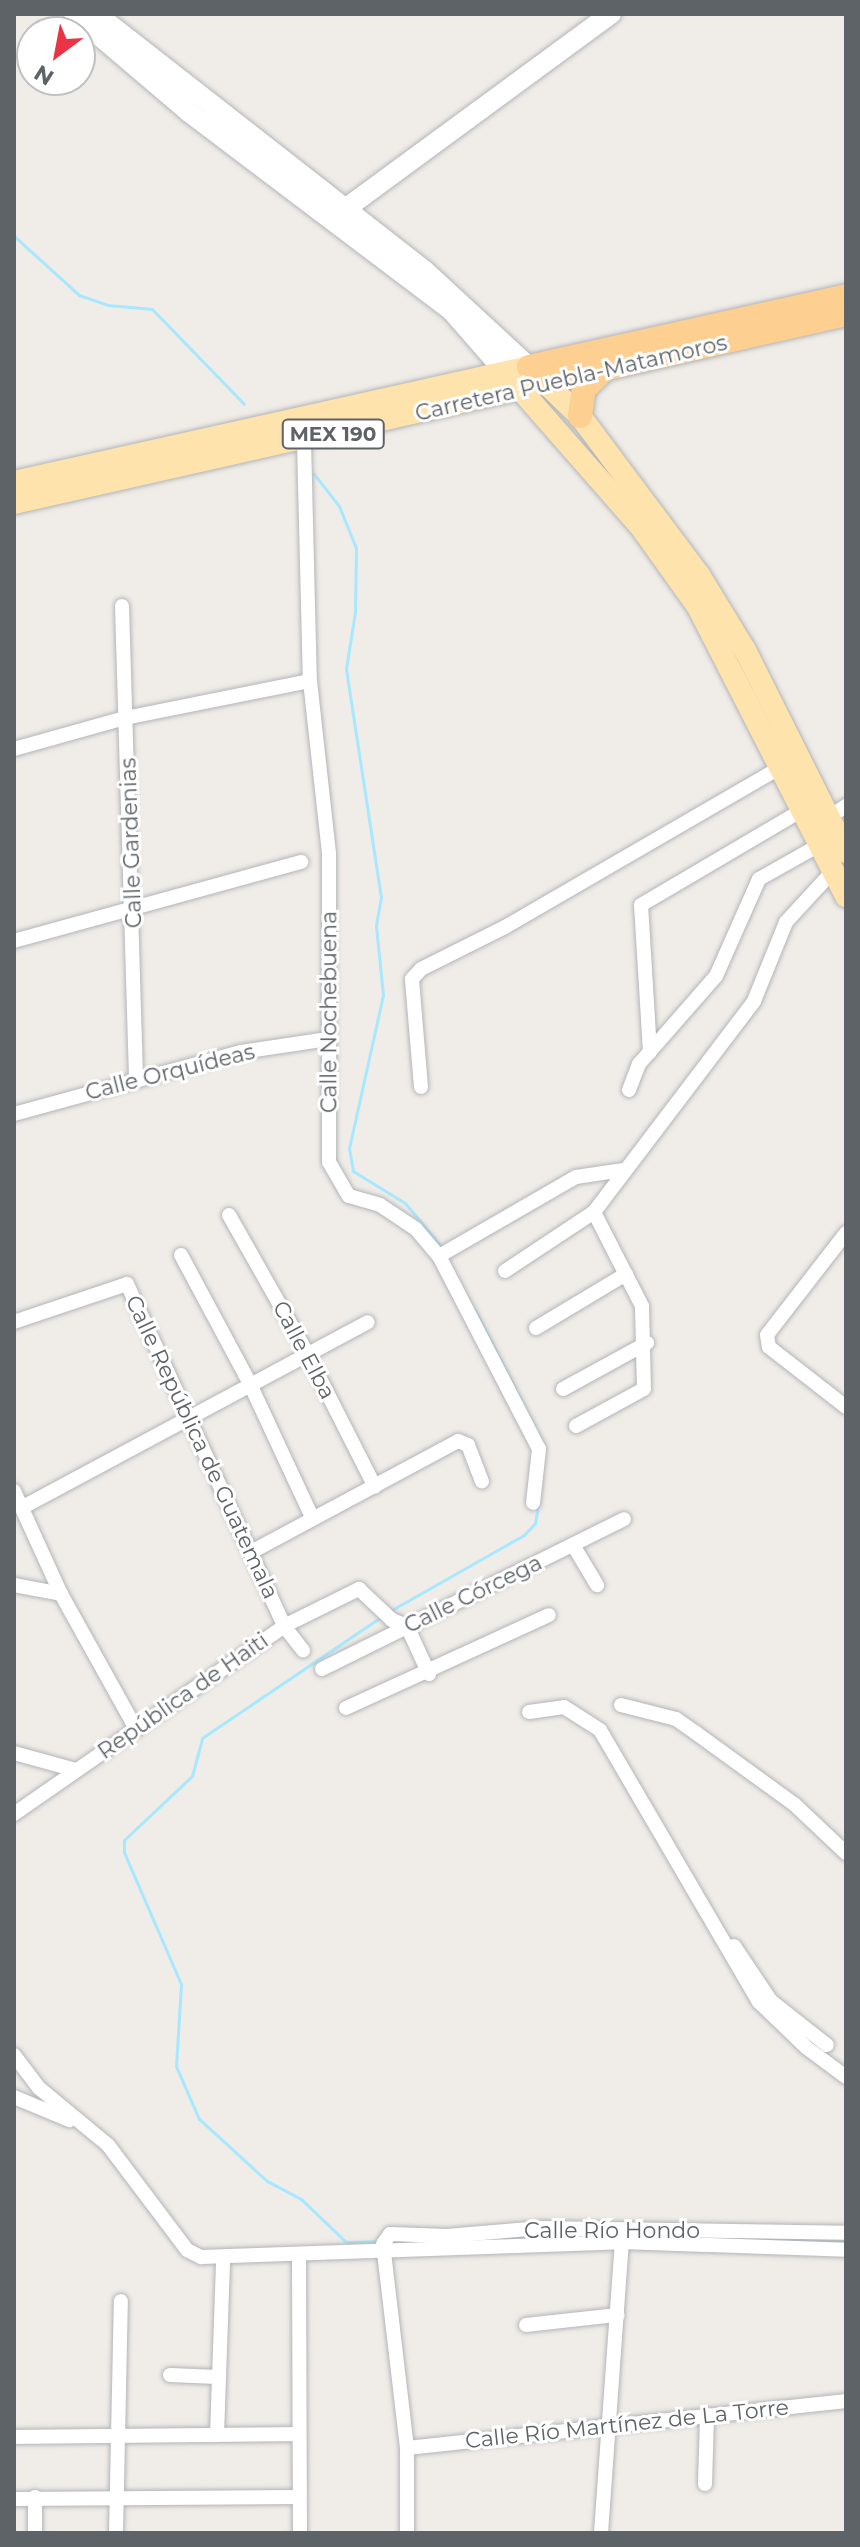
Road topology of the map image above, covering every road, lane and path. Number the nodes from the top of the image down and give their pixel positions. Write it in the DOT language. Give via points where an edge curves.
graph roads {
  1 [pos="74,14"];
  2 [pos="96,14"];
  3 [pos="611,14"];
  4 [pos="337,215"];
  5 [pos="846,296"];
  6 [pos="846,314"];
  7 [pos="606,368"];
  8 [pos="526,378"];
  9 [pos="583,420"];
  10 [pos="304,441"];
  11 [pos="567,441"];
  12 [pos="14,482"];
  13 [pos="14,503"];
  14 [pos="122,606"];
  15 [pos="310,681"];
  16 [pos="125,718"];
  17 [pos="14,749"];
  18 [pos="783,766"];
  19 [pos="804,809"];
  20 [pos="837,812"];
  21 [pos="821,844"];
  22 [pos="846,852"];
  23 [pos="301,862"];
  24 [pos="833,871"];
  25 [pos="846,896"];
  26 [pos="134,906"];
  27 [pos="14,941"];
  28 [pos="328,1039"];
  29 [pos="650,1052"];
  30 [pos="136,1079"];
  31 [pos="421,1087"];
  32 [pos="629,1090"];
  33 [pos="14,1114"];
  34 [pos="623,1170"];
  35 [pos="594,1212"];
  36 [pos="229,1215"];
  37 [pos="846,1233"];
  38 [pos="181,1255"];
  39 [pos="439,1256"];
  40 [pos="505,1271"];
  41 [pos="626,1274"];
  42 [pos="14,1322"];
  43 [pos="368,1322"];
  44 [pos="536,1328"];
  45 [pos="647,1343"];
  46 [pos="307,1353"];
  47 [pos="249,1382"];
  48 [pos="563,1389"];
  49 [pos="846,1407"];
  50 [pos="189,1417"];
  51 [pos="576,1426"];
  52 [pos="482,1481"];
  53 [pos="375,1487"];
  54 [pos="14,1491"];
  55 [pos="533,1503"];
  56 [pos="23,1507"];
  57 [pos="312,1517"];
  58 [pos="624,1519"];
  59 [pos="573,1545"];
  60 [pos="253,1551"];
  61 [pos="14,1585"];
  62 [pos="597,1585"];
  63 [pos="61,1594"];
  64 [pos="549,1615"];
  65 [pos="284,1626"];
  66 [pos="407,1626"];
  67 [pos="303,1650"];
  68 [pos="322,1669"];
  69 [pos="429,1674"];
  70 [pos="621,1705"];
  71 [pos="346,1708"];
  72 [pos="529,1712"];
  73 [pos="136,1729"];
  74 [pos="14,1753"];
  75 [pos="76,1770"];
  76 [pos="14,1814"];
  77 [pos="846,1853"];
  78 [pos="734,1946"];
  79 [pos="809,2033"];
  80 [pos="827,2045"];
  81 [pos="807,2048"];
  82 [pos="14,2055"];
  83 [pos="846,2077"];
  84 [pos="14,2097"];
  85 [pos="77,2123"];
  86 [pos="846,2233"];
  87 [pos="622,2242"];
  88 [pos="385,2244"];
  89 [pos="846,2250"];
  90 [pos="299,2256"];
  91 [pos="223,2260"];
  92 [pos="121,2301"];
  93 [pos="617,2315"];
  94 [pos="526,2325"];
  95 [pos="170,2375"];
  96 [pos="217,2377"];
  97 [pos="846,2401"];
  98 [pos="707,2415"];
  99 [pos="611,2425"];
  100 [pos="119,2434"];
  101 [pos="299,2434"];
  102 [pos="217,2435"];
  103 [pos="14,2437"];
  104 [pos="407,2448"];
  105 [pos="705,2484"];
  106 [pos="117,2494"];
  107 [pos="35,2497"];
  108 [pos="299,2497"];
  109 [pos="14,2499"];
  110 [pos="35,2533"];
  111 [pos="116,2533"];
  112 [pos="300,2533"];
  113 [pos="407,2533"];
  114 [pos="601,2533"];
  1 -- 4 [label="street"];
  2 -- 4 [label="street"];
  3 -- 4 [label="street"];
  4 -- 8 [label="street" via="477,328"];
  5 -- 8 [label="highway, Carretera Puebla-Matamoros / MEX 190"];
  6 -- 7 [label="highway, Carretera Puebla-Matamoros / MEX 190"];
  7 -- 8 [label="highway, Carretera Puebla-Matamoros / MEX 190"];
  7 -- 9 [label="highway" via="584,389"];
  8 -- 9 [label="main road"];
  8 -- 10 [label="main road, Carretera Puebla-Matamoros / MEX 190"];
  8 -- 11 [label="main road"];
  8 -- 12 [label="main road, Carretera Puebla-Matamoros / MEX 190"];
  9 -- 11 [label="main road"];
  9 -- 20 [label="main road" via="666,527 726,617"];
  10 -- 13 [label="main road, Carretera Puebla-Matamoros / MEX 190"];
  10 -- 15 [label="street, Calle Nochebuena"];
  11 -- 18 [label="main road" via="641,527 698,607"];
  14 -- 16 [label="street, Calle Gardenias"];
  15 -- 16 [label="street"];
  15 -- 28 [label="street, Calle Nochebuena" via="329,854"];
  16 -- 17 [label="street"];
  16 -- 26 [label="street, Calle Gardenias"];
  18 -- 19 [label="main road"];
  18 -- 31 [label="street" via="518,920 421,969 412,979"];
  19 -- 21 [label="main road"];
  19 -- 29 [label="street" via="641,905"];
  20 -- 22 [label="main road"];
  21 -- 24 [label="main road"];
  21 -- 29 [label="street" via="759,879 716,976"];
  23 -- 26 [label="street"];
  24 -- 25 [label="main road"];
  24 -- 34 [label="street" via="786,922 754,1001"];
  26 -- 27 [label="street"];
  26 -- 30 [label="street, Calle Gardenias"];
  28 -- 30 [label="street, Calle Orquídeas" via="241,1052 196,1068"];
  28 -- 39 [label="street, Calle Nochebuena" via="329,1162 349,1196 380,1205 416,1229"];
  29 -- 32 [label="street"];
  30 -- 33 [label="street, Calle Orquídeas"];
  34 -- 35 [label="street"];
  34 -- 39 [label="street" via="576,1177"];
  35 -- 40 [label="street"];
  35 -- 41 [label="street"];
  36 -- 46 [label="street, Calle Elba"];
  37 -- 49 [label="street" via="767,1335 769,1347"];
  38 -- 47 [label="street"];
  39 -- 55 [label="street, Calle Nochebuena" via="539,1449"];
  41 -- 44 [label="street"];
  41 -- 45 [label="street" via="642,1306"];
  42 -- 50 [label="street, Calle República de Guatemala" via="127,1284"];
  43 -- 46 [label="street"];
  45 -- 48 [label="street"];
  45 -- 51 [label="street" via="644,1389"];
  46 -- 47 [label="street"];
  46 -- 53 [label="street, Calle Elba"];
  47 -- 50 [label="street"];
  47 -- 57 [label="street"];
  50 -- 56 [label="street"];
  50 -- 60 [label="street, Calle República de Guatemala"];
  52 -- 53 [label="street" via="468,1445 458,1441"];
  53 -- 57 [label="street"];
  54 -- 56 [label="street"];
  56 -- 63 [label="street"];
  57 -- 60 [label="street"];
  58 -- 59 [label="street, Calle Córcega"];
  59 -- 62 [label="street"];
  59 -- 66 [label="street, Calle Córcega"];
  60 -- 65 [label="street, Calle República de Guatemala"];
  61 -- 63 [label="street"];
  63 -- 73 [label="street"];
  64 -- 69 [label="street"];
  65 -- 66 [label="street, República de Haiti" via="359,1589 392,1620"];
  65 -- 67 [label="street, Calle República de Guatemala"];
  65 -- 73 [label="street, República de Haiti"];
  66 -- 68 [label="street, Calle Córcega"];
  66 -- 69 [label="street"];
  69 -- 71 [label="street"];
  70 -- 77 [label="street" via="686,1726 795,1805"];
  72 -- 81 [label="street" via="564,1707 590,1720 606,1737 725,1951 759,2002"];
  73 -- 75 [label="street, República de Haiti"];
  74 -- 75 [label="street"];
  75 -- 76 [label="street, República de Haiti"];
  78 -- 79 [label="street" via="771,2001"];
  79 -- 80 [label="street"];
  79 -- 81 [label="street"];
  81 -- 83 [label="street"];
  82 -- 85 [label="street"];
  84 -- 85 [label="street"];
  85 -- 91 [label="street" via="108,2145 187,2250"];
  86 -- 88 [label="street, Calle Río Hondo" via="541,2228"];
  87 -- 88 [label="street, Calle Río Hondo"];
  87 -- 89 [label="street, Calle Río Hondo"];
  87 -- 93 [label="street"];
  88 -- 90 [label="street"];
  88 -- 104 [label="street"];
  90 -- 91 [label="street"];
  90 -- 101 [label="street"];
  91 -- 96 [label="street"];
  92 -- 100 [label="street"];
  93 -- 94 [label="street"];
  93 -- 99 [label="street"];
  95 -- 96 [label="street"];
  96 -- 102 [label="street"];
  97 -- 98 [label="street, Calle Río Martínez de La Torre"];
  98 -- 99 [label="street, Calle Río Martínez de La Torre"];
  98 -- 105 [label="street"];
  99 -- 104 [label="street, Calle Río Martínez de La Torre"];
  99 -- 114 [label="street"];
  100 -- 102 [label="street"];
  100 -- 103 [label="street"];
  100 -- 106 [label="street"];
  101 -- 102 [label="street"];
  101 -- 108 [label="street"];
  104 -- 113 [label="street"];
  106 -- 107 [label="street"];
  106 -- 108 [label="street"];
  106 -- 111 [label="street"];
  107 -- 109 [label="street"];
  107 -- 110 [label="street"];
  108 -- 112 [label="street"];
}
